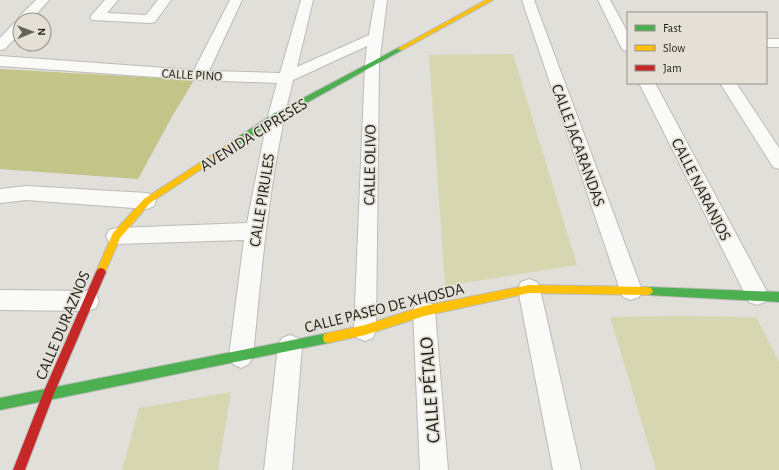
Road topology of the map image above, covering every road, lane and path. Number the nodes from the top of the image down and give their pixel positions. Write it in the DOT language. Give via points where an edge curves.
graph roads {
  1 [pos="43,0"];
  2 [pos="112,0"];
  3 [pos="165,0"];
  4 [pos="236,0"];
  5 [pos="307,0"];
  6 [pos="381,0"];
  7 [pos="490,0"];
  8 [pos="528,0"];
  9 [pos="604,0"];
  10 [pos="32,12"];
  11 [pos="12,33"];
  12 [pos="376,37"];
  13 [pos="767,43"];
  14 [pos="779,43"];
  15 [pos="627,45"];
  16 [pos="0,46"];
  17 [pos="0,61"];
  18 [pos="372,65"];
  19 [pos="200,75"];
  20 [pos="285,78"];
  21 [pos="648,84"];
  22 [pos="729,84"];
  23 [pos="276,116"];
  24 [pos="779,162"];
  25 [pos="0,196"];
  26 [pos="147,201"];
  27 [pos="255,231"];
  28 [pos="116,236"];
  29 [pos="529,289"];
  30 [pos="631,290"];
  31 [pos="757,296"];
  32 [pos="779,297"];
  33 [pos="0,300"];
  34 [pos="88,301"];
  35 [pos="424,311"];
  36 [pos="365,330"];
  37 [pos="290,346"];
  38 [pos="241,356"];
  39 [pos="48,395"];
  40 [pos="0,404"];
  41 [pos="19,470"];
  42 [pos="278,470"];
  43 [pos="434,470"];
  44 [pos="566,470"];
  1 -- 10 [label="street"];
  2 -- 3 [label="street" via="97,17 150,19"];
  4 -- 19 [label="street"];
  5 -- 20 [label="street, CALLE PIRULES"];
  6 -- 12 [label="street, CALLE OLIVO"];
  7 -- 18 [label="street, AVENIDA CIPRESES"];
  8 -- 30 [label="street, CALLE JACARANDAS"];
  9 -- 15 [label="street"];
  11 -- 16 [label="street"];
  12 -- 18 [label="street, CALLE OLIVO"];
  12 -- 20 [label="street, CALLE PINO"];
  13 -- 14 [label="street"];
  17 -- 19 [label="street, CALLE PINO"];
  18 -- 23 [label="street, AVENIDA CIPRESES"];
  18 -- 36 [label="street, CALLE OLIVO"];
  19 -- 20 [label="street, CALLE PINO"];
  20 -- 23 [label="street, CALLE PIRULES"];
  21 -- 31 [label="street, CALLE NARANJOS"];
  22 -- 24 [label="street"];
  23 -- 26 [label="street, AVENIDA CIPRESES"];
  23 -- 27 [label="street, CALLE PIRULES"];
  25 -- 26 [label="street" via="26,193"];
  26 -- 28 [label="street, CALLE DURAZNOS"];
  27 -- 28 [label="street"];
  27 -- 38 [label="street, CALLE PIRULES"];
  28 -- 34 [label="street, CALLE DURAZNOS"];
  29 -- 30 [label="street, CALLE PASEO DE XHOSDA"];
  29 -- 35 [label="street, CALLE PASEO DE XHOSDA"];
  29 -- 44 [label="street"];
  30 -- 31 [label="street, CALLE PASEO DE XHOSDA"];
  31 -- 32 [label="street, CALLE PASEO DE XHOSDA"];
  33 -- 34 [label="street"];
  34 -- 39 [label="street, CALLE DURAZNOS"];
  35 -- 36 [label="street, CALLE PASEO DE XHOSDA"];
  35 -- 43 [label="street, CALLE PÉTALO"];
  36 -- 37 [label="street, CALLE PASEO DE XHOSDA"];
  37 -- 38 [label="street, CALLE PASEO DE XHOSDA"];
  37 -- 42 [label="street"];
  38 -- 39 [label="street, CALLE PASEO DE XHOSDA"];
  39 -- 40 [label="street, CALLE PASEO DE XHOSDA"];
  39 -- 41 [label="street, CALLE DURAZNOS"];
}
